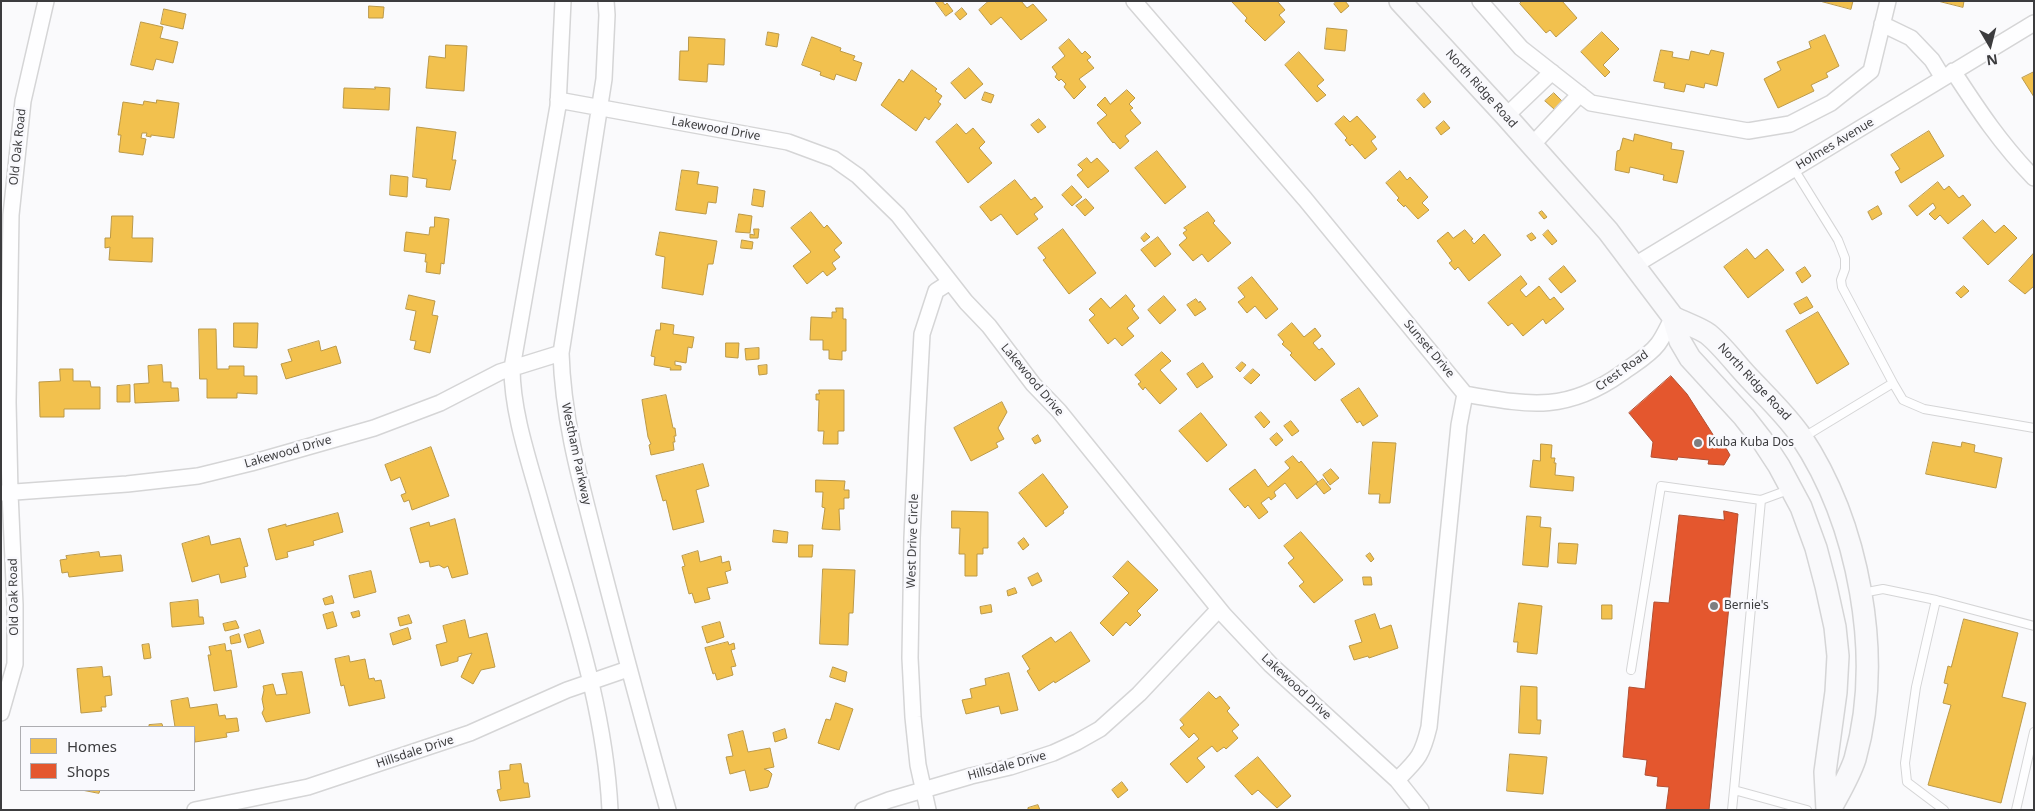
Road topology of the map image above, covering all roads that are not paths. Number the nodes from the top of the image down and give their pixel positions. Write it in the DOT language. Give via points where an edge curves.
graph roads {
  1 [pos="46,1"];
  2 [pos="563,1"];
  3 [pos="606,1"];
  4 [pos="1134,1"];
  5 [pos="1400,1"];
  6 [pos="1480,1"];
  7 [pos="1888,1"];
  8 [pos="2034,23"];
  9 [pos="1882,24"];
  10 [pos="1552,72"];
  11 [pos="1948,75"];
  12 [pos="1580,94"];
  13 [pos="558,100"];
  14 [pos="599,108"];
  15 [pos="1506,116"];
  16 [pos="1532,145"];
  17 [pos="1794,169"];
  18 [pos="2034,178"];
  19 [pos="1635,265"];
  20 [pos="950,282"];
  21 [pos="1674,318"];
  22 [pos="561,353"];
  23 [pos="512,368"];
  24 [pos="1893,384"];
  25 [pos="1465,394"];
  26 [pos="2034,428"];
  27 [pos="1802,438"];
  28 [pos="1791,488"];
  29 [pos="6,493"];
  30 [pos="1761,500"];
  31 [pos="1860,594"];
  32 [pos="1936,600"];
  33 [pos="1219,609"];
  34 [pos="2034,626"];
  35 [pos="628,669"];
  36 [pos="1631,670"];
  37 [pos="590,681"];
  38 [pos="1,713"];
  39 [pos="2034,732"];
  40 [pos="1397,780"];
  41 [pos="924,790"];
  42 [pos="1734,790"];
  43 [pos="195,810"];
  44 [pos="610,810"];
  45 [pos="668,810"];
  46 [pos="863,810"];
  47 [pos="928,810"];
  48 [pos="1421,810"];
  49 [pos="1732,810"];
  50 [pos="1807,810"];
  51 [pos="1828,810"];
  52 [pos="1944,810"];
  53 [pos="2016,810"];
  1 -- 29 [label="street, Old Oak Road" via="23,101 12,206"];
  2 -- 13 [label="street"];
  3 -- 14 [label="street, Westham Parkway" via="604,79"];
  4 -- 25 [label="street, Sunset Drive" via="1305,199"];
  5 -- 15 [label="main road, North Ridge Road"];
  6 -- 10 [label="street" via="1521,48"];
  7 -- 9 [label="street"];
  8 -- 11 [label="street, Holmes Avenue"];
  9 -- 11 [label="street" via="1911,38"];
  9 -- 12 [label="street" via="1871,71 1831,103 1790,124 1748,131 1591,103"];
  10 -- 12 [label="street"];
  10 -- 15 [label="street"];
  11 -- 17 [label="street, Holmes Avenue"];
  11 -- 18 [label="street"];
  12 -- 16 [label="street"];
  13 -- 14 [label="street, Lakewood Drive"];
  13 -- 23 [label="street"];
  14 -- 20 [label="street, Lakewood Drive" via="788,142 834,159 874,189"];
  14 -- 22 [label="street, Westham Parkway"];
  15 -- 16 [label="main road, North Ridge Road"];
  16 -- 19 [label="main road, North Ridge Road"];
  17 -- 19 [label="street, Holmes Avenue"];
  17 -- 24 [label="lane" via="1838,240 1846,269 1842,287"];
  19 -- 21 [label="main road, North Ridge Road"];
  20 -- 33 [label="street, Lakewood Drive"];
  20 -- 41 [label="street, West Drive Circle" via="936,291 922,334 921,352 910,658 918,765"];
  21 -- 25 [label="street, Crest Road" via="1648,354 1586,395 1565,402 1517,403"];
  21 -- 27 [label="main road, North Ridge Road" via="1716,341"];
  21 -- 28 [label="main road, North Ridge Road" via="1680,341 1690,358 1744,417"];
  22 -- 23 [label="street, Lakewood Drive"];
  22 -- 35 [label="street, Westham Parkway" via="566,415"];
  23 -- 29 [label="street, Lakewood Drive" via="440,403 374,428 198,476"];
  23 -- 37 [label="street" via="512,388 529,462"];
  24 -- 26 [label="lane" via="1903,400 1924,408"];
  24 -- 27 [label="lane"];
  25 -- 40 [label="street" via="1459,425 1429,727 1424,750"];
  27 -- 31 [label="main road, North Ridge Road" via="1837,507 1855,563"];
  28 -- 30 [label="lane"];
  28 -- 51 [label="main road, North Ridge Road" via="1816,548 1835,627 1838,656 1836,692 1825,772"];
  29 -- 38 [label="street, Old Oak Road" via="15,605 15,664"];
  30 -- 36 [label="lane" via="1661,486"];
  30 -- 42 [label="lane"];
  31 -- 32 [label="lane" via="1883,589"];
  31 -- 51 [label="main road, North Ridge Road" via="1867,640 1860,733 1847,779"];
  32 -- 34 [label="lane"];
  32 -- 52 [label="lane" via="1916,687 1905,763 1907,782"];
  33 -- 40 [label="street, Lakewood Drive" via="1271,665"];
  33 -- 41 [label="street, Hillsdale Drive" via="1139,694 1100,729 1053,754"];
  35 -- 37 [label="street, Hillsdale Drive"];
  35 -- 45 [label="street, Westham Parkway"];
  37 -- 43 [label="street, Hillsdale Drive" via="470,734 308,787"];
  37 -- 44 [label="street" via="608,770"];
  39 -- 53 [label="lane"];
  40 -- 48 [label="street, Lakewood Drive"];
  41 -- 46 [label="street, Hillsdale Drive"];
  41 -- 47 [label="street, West Drive Circle"];
  42 -- 49 [label="lane"];
  42 -- 50 [label="lane"];
}
